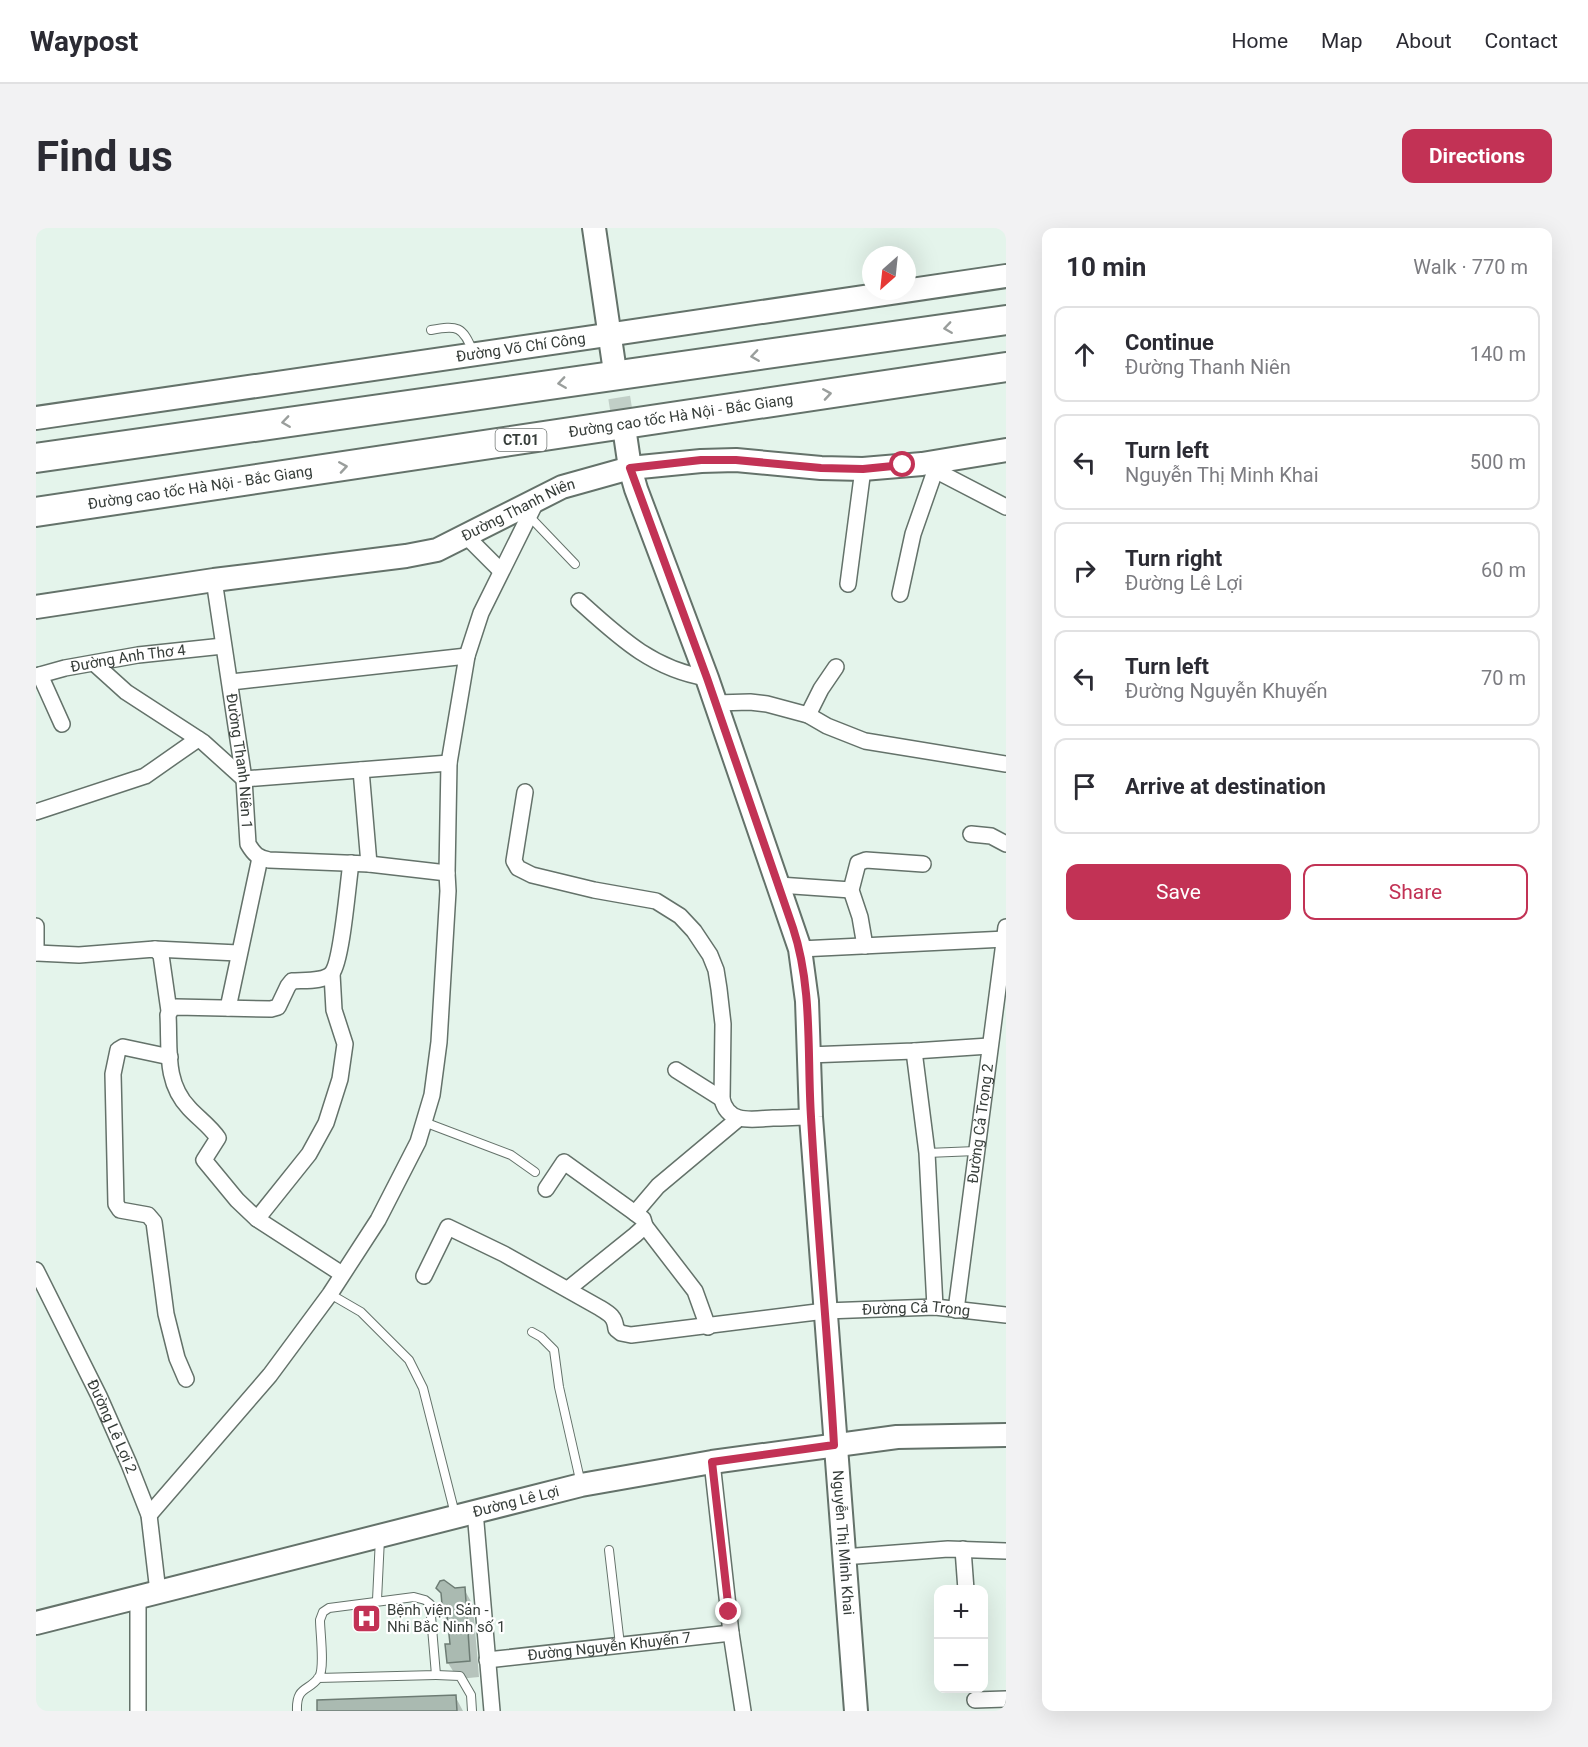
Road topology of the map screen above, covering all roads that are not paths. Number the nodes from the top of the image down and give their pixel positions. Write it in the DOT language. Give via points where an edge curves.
graph roads {
  1 [pos="594,228"];
  2 [pos="1006,276"];
  3 [pos="1006,320"];
  4 [pos="431,330"];
  5 [pos="611,336"];
  6 [pos="474,354"];
  7 [pos="614,365"];
  8 [pos="1006,367"];
  9 [pos="36,418"];
  10 [pos="625,434"];
  11 [pos="1006,450"];
  12 [pos="36,458"];
  13 [pos="929,467"];
  14 [pos="630,468"];
  15 [pos="863,469"];
  16 [pos="1006,507"];
  17 [pos="533,508"];
  18 [pos="36,513"];
  19 [pos="466,536"];
  20 [pos="574,564"];
  21 [pos="500,570"];
  22 [pos="214,580"];
  23 [pos="848,584"];
  24 [pos="900,594"];
  25 [pos="579,601"];
  26 [pos="36,607"];
  27 [pos="223,646"];
  28 [pos="467,656"];
  29 [pos="95,664"];
  30 [pos="836,667"];
  31 [pos="38,676"];
  32 [pos="707,678"];
  33 [pos="231,682"];
  34 [pos="716,704"];
  35 [pos="808,716"];
  36 [pos="62,724"];
  37 [pos="198,739"];
  38 [pos="449,764"];
  39 [pos="1006,764"];
  40 [pos="361,770"];
  41 [pos="244,779"];
  42 [pos="525,792"];
  43 [pos="36,812"];
  44 [pos="971,834"];
  45 [pos="1006,844"];
  46 [pos="260,858"];
  47 [pos="351,863"];
  48 [pos="369,864"];
  49 [pos="923,864"];
  50 [pos="447,873"];
  51 [pos="779,885"];
  52 [pos="851,890"];
  53 [pos="36,926"];
  54 [pos="1006,935"];
  55 [pos="865,946"];
  56 [pos="155,949"];
  57 [pos="800,949"];
  58 [pos="36,953"];
  59 [pos="238,953"];
  60 [pos="332,974"];
  61 [pos="228,1008"];
  62 [pos="169,1011"];
  63 [pos="989,1046"];
  64 [pos="914,1051"];
  65 [pos="808,1055"];
  66 [pos="170,1057"];
  67 [pos="676,1070"];
  68 [pos="722,1099"];
  69 [pos="811,1117"];
  70 [pos="738,1119"];
  71 [pos="424,1122"];
  72 [pos="976,1151"];
  73 [pos="927,1153"];
  74 [pos="535,1172"];
  75 [pos="546,1189"];
  76 [pos="257,1219"];
  77 [pos="640,1219"];
  78 [pos="36,1270"];
  79 [pos="342,1274"];
  80 [pos="424,1276"];
  81 [pos="568,1289"];
  82 [pos="330,1294"];
  83 [pos="936,1307"];
  84 [pos="956,1310"];
  85 [pos="825,1311"];
  86 [pos="1006,1315"];
  87 [pos="708,1327"];
  88 [pos="532,1332"];
  89 [pos="186,1379"];
  90 [pos="1006,1435"];
  91 [pos="834,1445"];
  92 [pos="712,1462"];
  93 [pos="581,1485"];
  94 [pos="465,1513"];
  95 [pos="149,1515"];
  96 [pos="380,1536"];
  97 [pos="963,1549"];
  98 [pos="609,1550"];
  99 [pos="1006,1551"];
  100 [pos="843,1557"];
  101 [pos="966,1585"];
  102 [pos="148,1594"];
  103 [pos="377,1600"];
  104 [pos="36,1623"];
  105 [pos="731,1634"];
  106 [pos="620,1645"];
  107 [pos="487,1660"];
  108 [pos="436,1675"];
  109 [pos="318,1678"];
  110 [pos="1006,1699"];
  111 [pos="975,1700"];
  112 [pos="138,1711"];
  113 [pos="297,1711"];
  114 [pos="472,1711"];
  115 [pos="492,1711"];
  116 [pos="743,1711"];
  117 [pos="856,1711"];
  1 -- 5 [label="street"];
  2 -- 5 [label="street, Đường Võ Chí Công"];
  3 -- 12 [label="highway, one-way"];
  4 -- 6 [label="lane" via="457,328 468,339"];
  5 -- 6 [label="street, Đường Võ Chí Công"];
  5 -- 7 [label="street"];
  6 -- 9 [label="street, Đường Võ Chí Công"];
  18 -- 8 [label="highway, Đường cao tốc Hà Nội - Bắc Giang / CT.01, one-way"];
  10 -- 14 [label="street, Nguyễn Thị Minh Khai"];
  11 -- 13 [label="street, Đường Thanh Niên"];
  13 -- 15 [label="street, Đường Thanh Niên"];
  13 -- 16 [label="street"];
  13 -- 24 [label="street"];
  14 -- 15 [label="street, Đường Thanh Niên" via="736,460"];
  14 -- 17 [label="street, Đường Thanh Niên" via="562,487"];
  14 -- 32 [label="street, Nguyễn Thị Minh Khai"];
  15 -- 23 [label="street"];
  17 -- 19 [label="street, Đường Thanh Niên"];
  17 -- 20 [label="lane"];
  17 -- 21 [label="street"];
  19 -- 21 [label="street"];
  19 -- 22 [label="street, Đường Thanh Niên" via="437,550 406,556"];
  21 -- 28 [label="street"];
  22 -- 26 [label="street, Đường Thanh Niên"];
  22 -- 27 [label="street, Đường Thanh Niên 1"];
  25 -- 32 [label="street" via="638,652 686,674"];
  27 -- 29 [label="street, Đường Anh Thơ 4"];
  27 -- 33 [label="street, Đường Thanh Niên 1"];
  28 -- 33 [label="street"];
  28 -- 38 [label="street"];
  29 -- 31 [label="street, Đường Anh Thơ 4"];
  29 -- 37 [label="street" via="126,692"];
  30 -- 35 [label="street"];
  31 -- 36 [label="street"];
  32 -- 34 [label="street, Nguyễn Thị Minh Khai"];
  33 -- 41 [label="street, Đường Thanh Niên 1"];
  34 -- 35 [label="street" via="750,702"];
  34 -- 51 [label="street, Nguyễn Thị Minh Khai"];
  35 -- 39 [label="street" via="865,741"];
  37 -- 41 [label="street"];
  37 -- 43 [label="street" via="145,776"];
  38 -- 40 [label="street"];
  38 -- 50 [label="street"];
  40 -- 41 [label="street"];
  40 -- 48 [label="street"];
  41 -- 46 [label="street, Đường Thanh Niên 1" via="248,844"];
  42 -- 68 [label="street" via="514,861 518,868 531,875 656,901 680,916 710,955 716,970 723,1024"];
  44 -- 45 [label="street" via="991,836"];
  46 -- 47 [label="street"];
  46 -- 59 [label="street"];
  47 -- 48 [label="street"];
  47 -- 60 [label="street" via="342,934"];
  48 -- 50 [label="street"];
  49 -- 52 [label="street" via="866,860 858,863"];
  50 -- 71 [label="street" via="439,1042"];
  51 -- 52 [label="street"];
  51 -- 57 [label="street, Nguyễn Thị Minh Khai"];
  52 -- 55 [label="street"];
  53 -- 58 [label="street"];
  54 -- 55 [label="street"];
  54 -- 63 [label="street, Đường Cả Trọng 2"];
  55 -- 57 [label="street"];
  56 -- 58 [label="street"];
  56 -- 59 [label="street"];
  56 -- 62 [label="street" via="161,955"];
  57 -- 65 [label="street, Nguyễn Thị Minh Khai" via="807,1001"];
  59 -- 61 [label="street"];
  60 -- 61 [label="street" via="292,981 278,1007 271,1010"];
  60 -- 76 [label="street" via="334,1010 345,1044 340,1079 326,1123 309,1154"];
  61 -- 62 [label="street" via="176,1007"];
  62 -- 66 [label="street"];
  63 -- 64 [label="street"];
  63 -- 72 [label="street, Đường Cả Trọng 2"];
  64 -- 65 [label="street"];
  64 -- 73 [label="street"];
  65 -- 69 [label="street, Nguyễn Thị Minh Khai"];
  66 -- 76 [label="street" via="169,1072 179,1096 218,1138 204,1160"];
  66 -- 89 [label="street" via="123,1047 118,1050 113,1074 116,1204 120,1210 148,1215 154,1222 166,1314"];
  67 -- 68 [label="street"];
  68 -- 70 [label="street" via="724,1107"];
  69 -- 70 [label="street"];
  69 -- 85 [label="street, Nguyễn Thị Minh Khai"];
  70 -- 77 [label="street" via="658,1186"];
  71 -- 74 [label="lane" via="511,1155"];
  71 -- 79 [label="street" via="418,1142 378,1220"];
  72 -- 73 [label="lane"];
  72 -- 84 [label="street, Đường Cả Trọng 2"];
  73 -- 83 [label="street"];
  75 -- 77 [label="street" via="564,1162"];
  76 -- 79 [label="street"];
  77 -- 81 [label="street"];
  77 -- 87 [label="street" via="695,1291"];
  78 -- 95 [label="street, Đường Lê Lợi 2" via="99,1396"];
  79 -- 82 [label="street"];
  80 -- 81 [label="street" via="448,1227"];
  81 -- 87 [label="street, Đường Cả Trọng" via="610,1314 621,1333 644,1335"];
  82 -- 94 [label="lane" via="361,1312 409,1360 423,1388"];
  82 -- 95 [label="street" via="270,1375"];
  83 -- 84 [label="street, Đường Cả Trọng"];
  83 -- 85 [label="street, Đường Cả Trọng"];
  84 -- 86 [label="street, Đường Cả Trọng"];
  85 -- 87 [label="street, Đường Cả Trọng"];
  85 -- 91 [label="street, Nguyễn Thị Minh Khai"];
  88 -- 93 [label="lane" via="554,1350"];
  90 -- 91 [label="street, Đường Lê Lợi" via="897,1437"];
  91 -- 92 [label="street, Đường Lê Lợi"];
  91 -- 100 [label="street, Nguyễn Thị Minh Khai"];
  92 -- 93 [label="street, Đường Lê Lợi"];
  92 -- 105 [label="street"];
  93 -- 94 [label="street, Đường Lê Lợi"];
  94 -- 96 [label="street, Đường Lê Lợi"];
  94 -- 107 [label="street"];
  95 -- 102 [label="street, Đường Lê Lợi 2"];
  96 -- 102 [label="street, Đường Lê Lợi"];
  96 -- 103 [label="lane"];
  97 -- 99 [label="street"];
  97 -- 100 [label="street"];
  97 -- 101 [label="street"];
  98 -- 106 [label="lane"];
  100 -- 117 [label="street, Nguyễn Thị Minh Khai"];
  102 -- 104 [label="street, Đường Lê Lợi"];
  102 -- 112 [label="street, Đường Lê Lợi 2"];
  103 -- 108 [label="lane" via="414,1597 430,1604"];
  103 -- 109 [label="lane" via="323,1612"];
  105 -- 106 [label="street, Đường Nguyễn Khuyến 7"];
  105 -- 116 [label="street"];
  106 -- 107 [label="street, Đường Nguyễn Khuyến 7"];
  107 -- 115 [label="street"];
  108 -- 109 [label="lane"];
  108 -- 114 [label="lane" via="460,1676 471,1695"];
  109 -- 113 [label="lane" via="301,1692"];
  110 -- 111 [label="street"];
}
